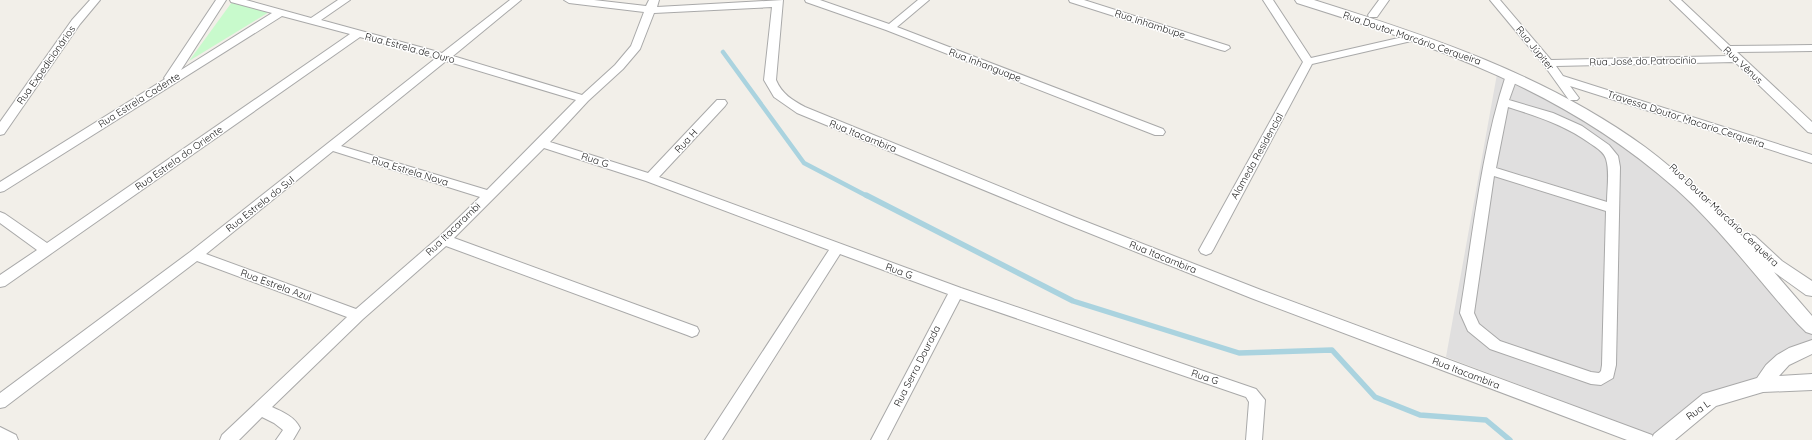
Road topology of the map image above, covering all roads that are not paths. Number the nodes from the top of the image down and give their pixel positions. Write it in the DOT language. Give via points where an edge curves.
graph roads {
  1 [pos="95,0"];
  2 [pos="221,0"];
  3 [pos="235,0"];
  4 [pos="345,0"];
  5 [pos="516,0"];
  6 [pos="569,0"];
  7 [pos="810,0"];
  8 [pos="924,0"];
  9 [pos="1074,0"];
  10 [pos="1268,0"];
  11 [pos="1300,0"];
  12 [pos="1332,0"];
  13 [pos="1384,0"];
  14 [pos="1495,0"];
  15 [pos="1675,0"];
  16 [pos="778,2"];
  17 [pos="652,5"];
  18 [pos="279,13"];
  19 [pos="1373,15"];
  20 [pos="314,21"];
  21 [pos="890,28"];
  22 [pos="357,34"];
  23 [pos="1416,37"];
  24 [pos="1225,48"];
  25 [pos="1812,48"];
  26 [pos="1726,49"];
  27 [pos="445,57"];
  28 [pos="1738,59"];
  29 [pos="1308,62"];
  30 [pos="1548,63"];
  31 [pos="1512,75"];
  32 [pos="1560,79"];
  33 [pos="168,82"];
  34 [pos="1573,98"];
  35 [pos="584,99"];
  36 [pos="1503,102"];
  37 [pos="721,103"];
  38 [pos="1812,129"];
  39 [pos="0,131"];
  40 [pos="1159,132"];
  41 [pos="542,143"];
  42 [pos="332,147"];
  43 [pos="1812,159"];
  44 [pos="1489,170"];
  45 [pos="650,178"];
  46 [pos="0,188"];
  47 [pos="488,195"];
  48 [pos="1613,208"];
  49 [pos="0,217"];
  50 [pos="444,240"];
  51 [pos="836,249"];
  52 [pos="47,250"];
  53 [pos="1206,250"];
  54 [pos="195,255"];
  55 [pos="0,282"];
  56 [pos="1812,290"];
  57 [pos="956,292"];
  58 [pos="358,316"];
  59 [pos="1812,327"];
  60 [pos="692,331"];
  61 [pos="1812,347"];
  62 [pos="1812,382"];
  63 [pos="1764,384"];
  64 [pos="0,402"];
  65 [pos="261,409"];
  66 [pos="0,434"];
  67 [pos="10,440"];
  68 [pos="228,440"];
  69 [pos="284,440"];
  70 [pos="713,440"];
  71 [pos="879,440"];
  72 [pos="1254,440"];
  73 [pos="1646,440"];
  74 [pos="1661,440"];
  1 -- 39 [label="street, Rua Expedicionários" via="76,22"];
  2 -- 33 [label="street"];
  3 -- 18 [label="street, Rua Estrela de Ouro"];
  4 -- 20 [label="street"];
  5 -- 27 [label="street, Rua Estrela do Sul"];
  6 -- 17 [label="street"];
  7 -- 21 [label="street, Rua Inhanguape"];
  8 -- 21 [label="street"];
  9 -- 24 [label="street, Rua Inhambupe"];
  10 -- 29 [label="street"];
  11 -- 23 [label="street, Rua Doutor Marcário Cerqueira"];
  12 -- 19 [label="street, Rua Doutor Marcário Cerqueira"];
  13 -- 19 [label="street"];
  14 -- 30 [label="street, Rua Júpiter"];
  15 -- 26 [label="street, Rua Vênus"];
  16 -- 17 [label="street"];
  16 -- 73 [label="street, Rua Itacambira" via="770,80 782,100 801,110 1256,294"];
  17 -- 35 [label="street, Rua Itacarambi" via="636,46"];
  18 -- 20 [label="street, Rua Estrela de Ouro"];
  18 -- 33 [label="street, Rua Estrela Cadente"];
  19 -- 34 [label="street, Rua Doutor Marcário Cerqueira" via="1468,50"];
  20 -- 22 [label="street, Rua Estrela de Ouro"];
  21 -- 40 [label="street, Rua Inhanguape"];
  22 -- 27 [label="street, Rua Estrela de Ouro"];
  22 -- 52 [label="street, Rua Estrela do Oriente"];
  23 -- 29 [label="street"];
  23 -- 31 [label="street, Rua Doutor Marcário Cerqueira"];
  25 -- 26 [label="street"];
  26 -- 28 [label="street, Rua Vênus"];
  27 -- 35 [label="street, Rua Estrela de Ouro"];
  27 -- 42 [label="street, Rua Estrela do Sul"];
  28 -- 30 [label="street, Rua José do Patrocínio"];
  28 -- 38 [label="street, Rua Vênus"];
  29 -- 53 [label="street, Alameda Residencial"];
  30 -- 32 [label="street, Rua Júpiter"];
  31 -- 36 [label="street"];
  31 -- 59 [label="street, Rua Doutor Marcário Cerqueira" via="1567,103 1622,138 1681,185 1736,241"];
  32 -- 34 [label="street, Rua Júpiter"];
  32 -- 43 [label="street, Travessa Doutor Macario Cerqueira"];
  33 -- 46 [label="street, Rua Estrela Cadente"];
  34 -- 56 [label="street, Rua Doutor Marcário Cerqueira" via="1664,159 1694,185 1763,254"];
  35 -- 41 [label="street, Rua Itacarambi"];
  36 -- 44 [label="street"];
  36 -- 48 [label="street" via="1566,123 1606,148 1612,156 1614,167"];
  37 -- 45 [label="street, Rua H"];
  41 -- 45 [label="street, Rua G"];
  41 -- 47 [label="street, Rua Itacarambi"];
  42 -- 47 [label="street, Rua Estrela Nova"];
  42 -- 54 [label="street, Rua Estrela do Sul"];
  44 -- 48 [label="street"];
  44 -- 48 [label="street" via="1467,312 1481,335 1495,345 1590,378 1601,379 1608,374"];
  45 -- 51 [label="street, Rua G"];
  47 -- 50 [label="street, Rua Itacarambi"];
  49 -- 52 [label="street"];
  50 -- 58 [label="street, Rua Itacarambi"];
  50 -- 60 [label="street"];
  51 -- 57 [label="street, Rua G"];
  51 -- 70 [label="street"];
  52 -- 55 [label="street, Rua Estrela do Oriente"];
  54 -- 58 [label="street, Rua Estrela Azul"];
  54 -- 64 [label="street, Rua Estrela do Sul"];
  57 -- 71 [label="street, Rua Serra Dourada"];
  57 -- 72 [label="street, Rua G" via="1243,390 1256,397"];
  58 -- 65 [label="street, Rua Itacarambi"];
  61 -- 63 [label="street" via="1783,359 1771,371"];
  62 -- 63 [label="street, Rua L"];
  63 -- 74 [label="street, Rua L" via="1710,400"];
  65 -- 68 [label="street, Rua Itacarambi"];
  65 -- 69 [label="street" via="280,418 292,428"];
  66 -- 67 [label="street"];
}
